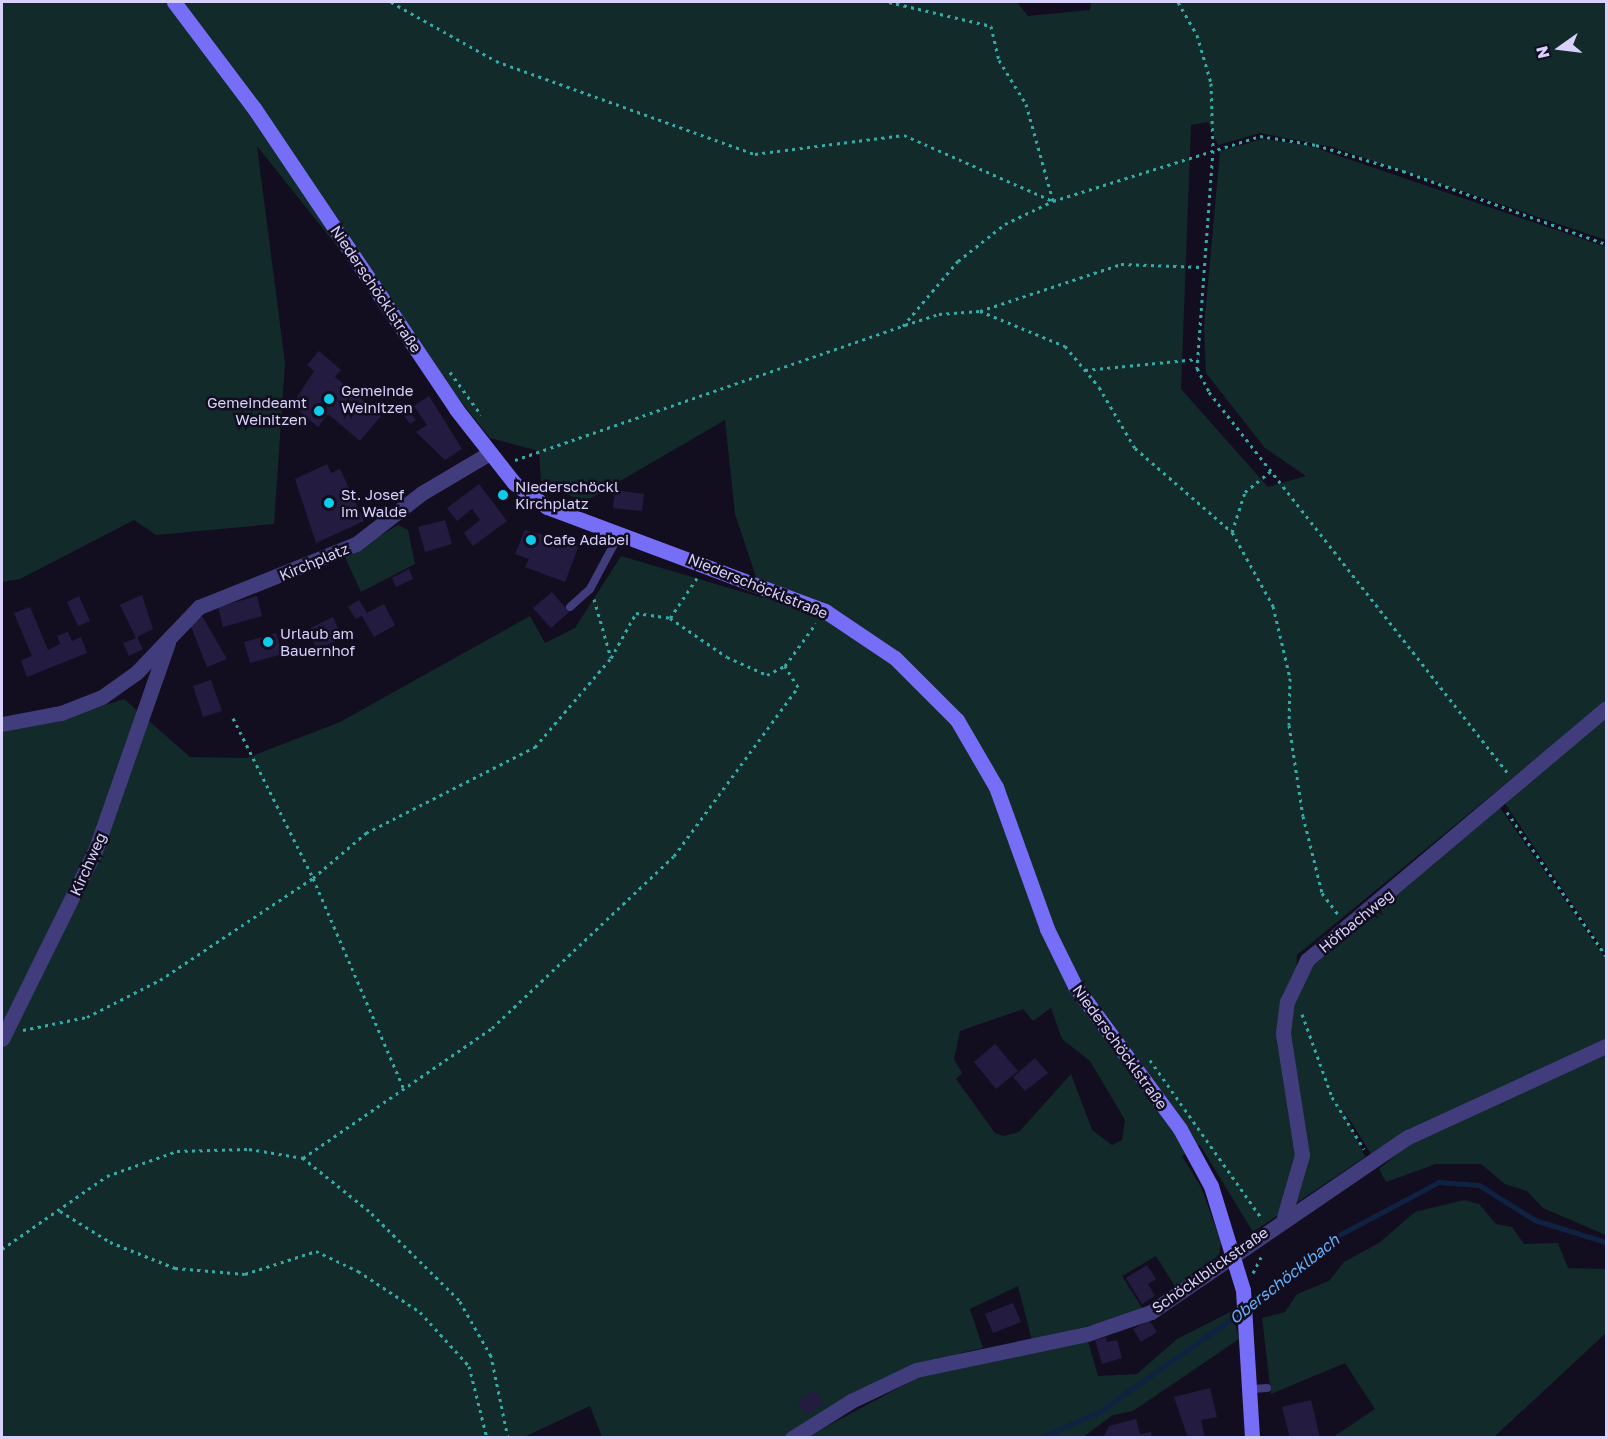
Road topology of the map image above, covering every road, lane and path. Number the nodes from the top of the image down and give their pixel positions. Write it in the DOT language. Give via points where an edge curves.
graph roads {
  1 [pos="174,2"];
  2 [pos="391,2"];
  3 [pos="889,2"];
  4 [pos="1178,2"];
  5 [pos="1213,150"];
  6 [pos="1053,201"];
  7 [pos="1606,244"];
  8 [pos="1202,267"];
  9 [pos="980,311"];
  10 [pos="903,326"];
  11 [pos="1197,359"];
  12 [pos="1085,370"];
  13 [pos="488,454"];
  14 [pos="1273,469"];
  15 [pos="517,470"];
  16 [pos="1232,532"];
  17 [pos="620,533"];
  18 [pos="705,564"];
  19 [pos="590,589"];
  20 [pos="570,606"];
  21 [pos="825,611"];
  22 [pos="670,618"];
  23 [pos="168,642"];
  24 [pos="611,658"];
  25 [pos="785,666"];
  26 [pos="137,672"];
  27 [pos="158,682"];
  28 [pos="1606,708"];
  29 [pos="233,718"];
  30 [pos="2,724"];
  31 [pos="1515,783"];
  32 [pos="1497,799"];
  33 [pos="313,878"];
  34 [pos="1348,926"];
  35 [pos="1606,956"];
  36 [pos="1292,986"];
  37 [pos="3,1036"];
  38 [pos="1606,1046"];
  39 [pos="1148,1058"];
  40 [pos="403,1087"];
  41 [pos="303,1158"];
  42 [pos="1371,1161"];
  43 [pos="60,1211"];
  44 [pos="1284,1217"];
  45 [pos="1268,1229"];
  46 [pos="2,1249"];
  47 [pos="1234,1253"];
  48 [pos="1247,1284"];
  49 [pos="486,1437"];
  50 [pos="508,1437"];
  51 [pos="792,1437"];
  52 [pos="1252,1437"];
  1 -- 13 [label="main road, Niederschöcklstraße" via="254,108"];
  2 -- 6 [label="path" via="496,61 755,154 904,135"];
  3 -- 6 [label="path" via="991,26 999,60 1026,104"];
  4 -- 5 [label="path" via="1205,54"];
  5 -- 6 [label="path"];
  5 -- 7 [label="path" via="1260,136 1316,145"];
  5 -- 8 [label="path"];
  6 -- 10 [label="path" via="1005,224 958,261"];
  8 -- 9 [label="path" via="1120,264"];
  8 -- 11 [label="path"];
  9 -- 10 [label="path" via="939,314"];
  9 -- 12 [label="path" via="1065,346"];
  10 -- 15 [label="path" via="510,463"];
  11 -- 12 [label="path"];
  11 -- 14 [label="path" via="1209,392"];
  12 -- 16 [label="path" via="1135,448"];
  13 -- 17 [label="main road, Niederschöcklstraße" via="530,498"];
  13 -- 23 [label="street, Kirchplatz" via="422,493 356,544 199,607"];
  14 -- 16 [label="path" via="1245,492"];
  14 -- 31 [label="path"];
  16 -- 34 [label="path" via="1273,606 1290,678 1289,725 1303,816 1322,892"];
  17 -- 18 [label="main road, Niederschöcklstraße"];
  17 -- 19 [label="lane"];
  18 -- 21 [label="main road, Niederschöcklstraße"];
  18 -- 22 [label="path"];
  19 -- 20 [label="lane"];
  19 -- 24 [label="path"];
  21 -- 25 [label="path"];
  21 -- 47 [label="main road, Niederschöcklstraße" via="895,658 957,720 996,787 1047,929 1074,986 1180,1130 1211,1186"];
  22 -- 24 [label="path" via="636,613"];
  22 -- 25 [label="path" via="727,657 767,675"];
  23 -- 26 [label="street, Kirchplatz"];
  23 -- 27 [label="street, Kirchweg"];
  24 -- 33 [label="path" via="535,747 366,833"];
  25 -- 40 [label="path" via="798,687 674,856 492,1028"];
  26 -- 27 [label="street"];
  26 -- 30 [label="street, Kirchplatz" via="102,698 61,713"];
  27 -- 37 [label="street, Kirchweg" via="95,852"];
  28 -- 31 [label="street, Höfbachweg"];
  29 -- 33 [label="path"];
  31 -- 32 [label="street, Höfbachweg"];
  32 -- 34 [label="street, Höfbachweg"];
  32 -- 35 [label="path"];
  33 -- 37 [label="path" via="160,980 87,1017"];
  33 -- 40 [label="path"];
  34 -- 36 [label="street, Höfbachweg" via="1307,960"];
  36 -- 42 [label="path" via="1332,1097"];
  36 -- 44 [label="street, Höfbachweg" via="1283,1033 1302,1155"];
  38 -- 42 [label="street, Schöcklblickstraße" via="1444,1118"];
  39 -- 45 [label="path"];
  40 -- 41 [label="path"];
  41 -- 43 [label="path" via="249,1149 177,1151 107,1176"];
  41 -- 50 [label="path" via="369,1211 459,1300 491,1356"];
  42 -- 44 [label="street, Schöcklblickstraße"];
  43 -- 46 [label="path"];
  43 -- 49 [label="path" via="110,1242 175,1268 245,1274 316,1251 358,1272 420,1312 469,1366"];
  44 -- 45 [label="street, Schöcklblickstraße"];
  45 -- 47 [label="street, Schöcklblickstraße"];
  45 -- 48 [label="path" via="1270,1241"];
  47 -- 48 [label="main road, Niederschöcklstraße"];
  47 -- 51 [label="street, Schöcklblickstraße" via="1180,1295 1134,1319 916,1370"];
  48 -- 52 [label="main road, Niederschöcklstraße" via="1259,1388"];
}
